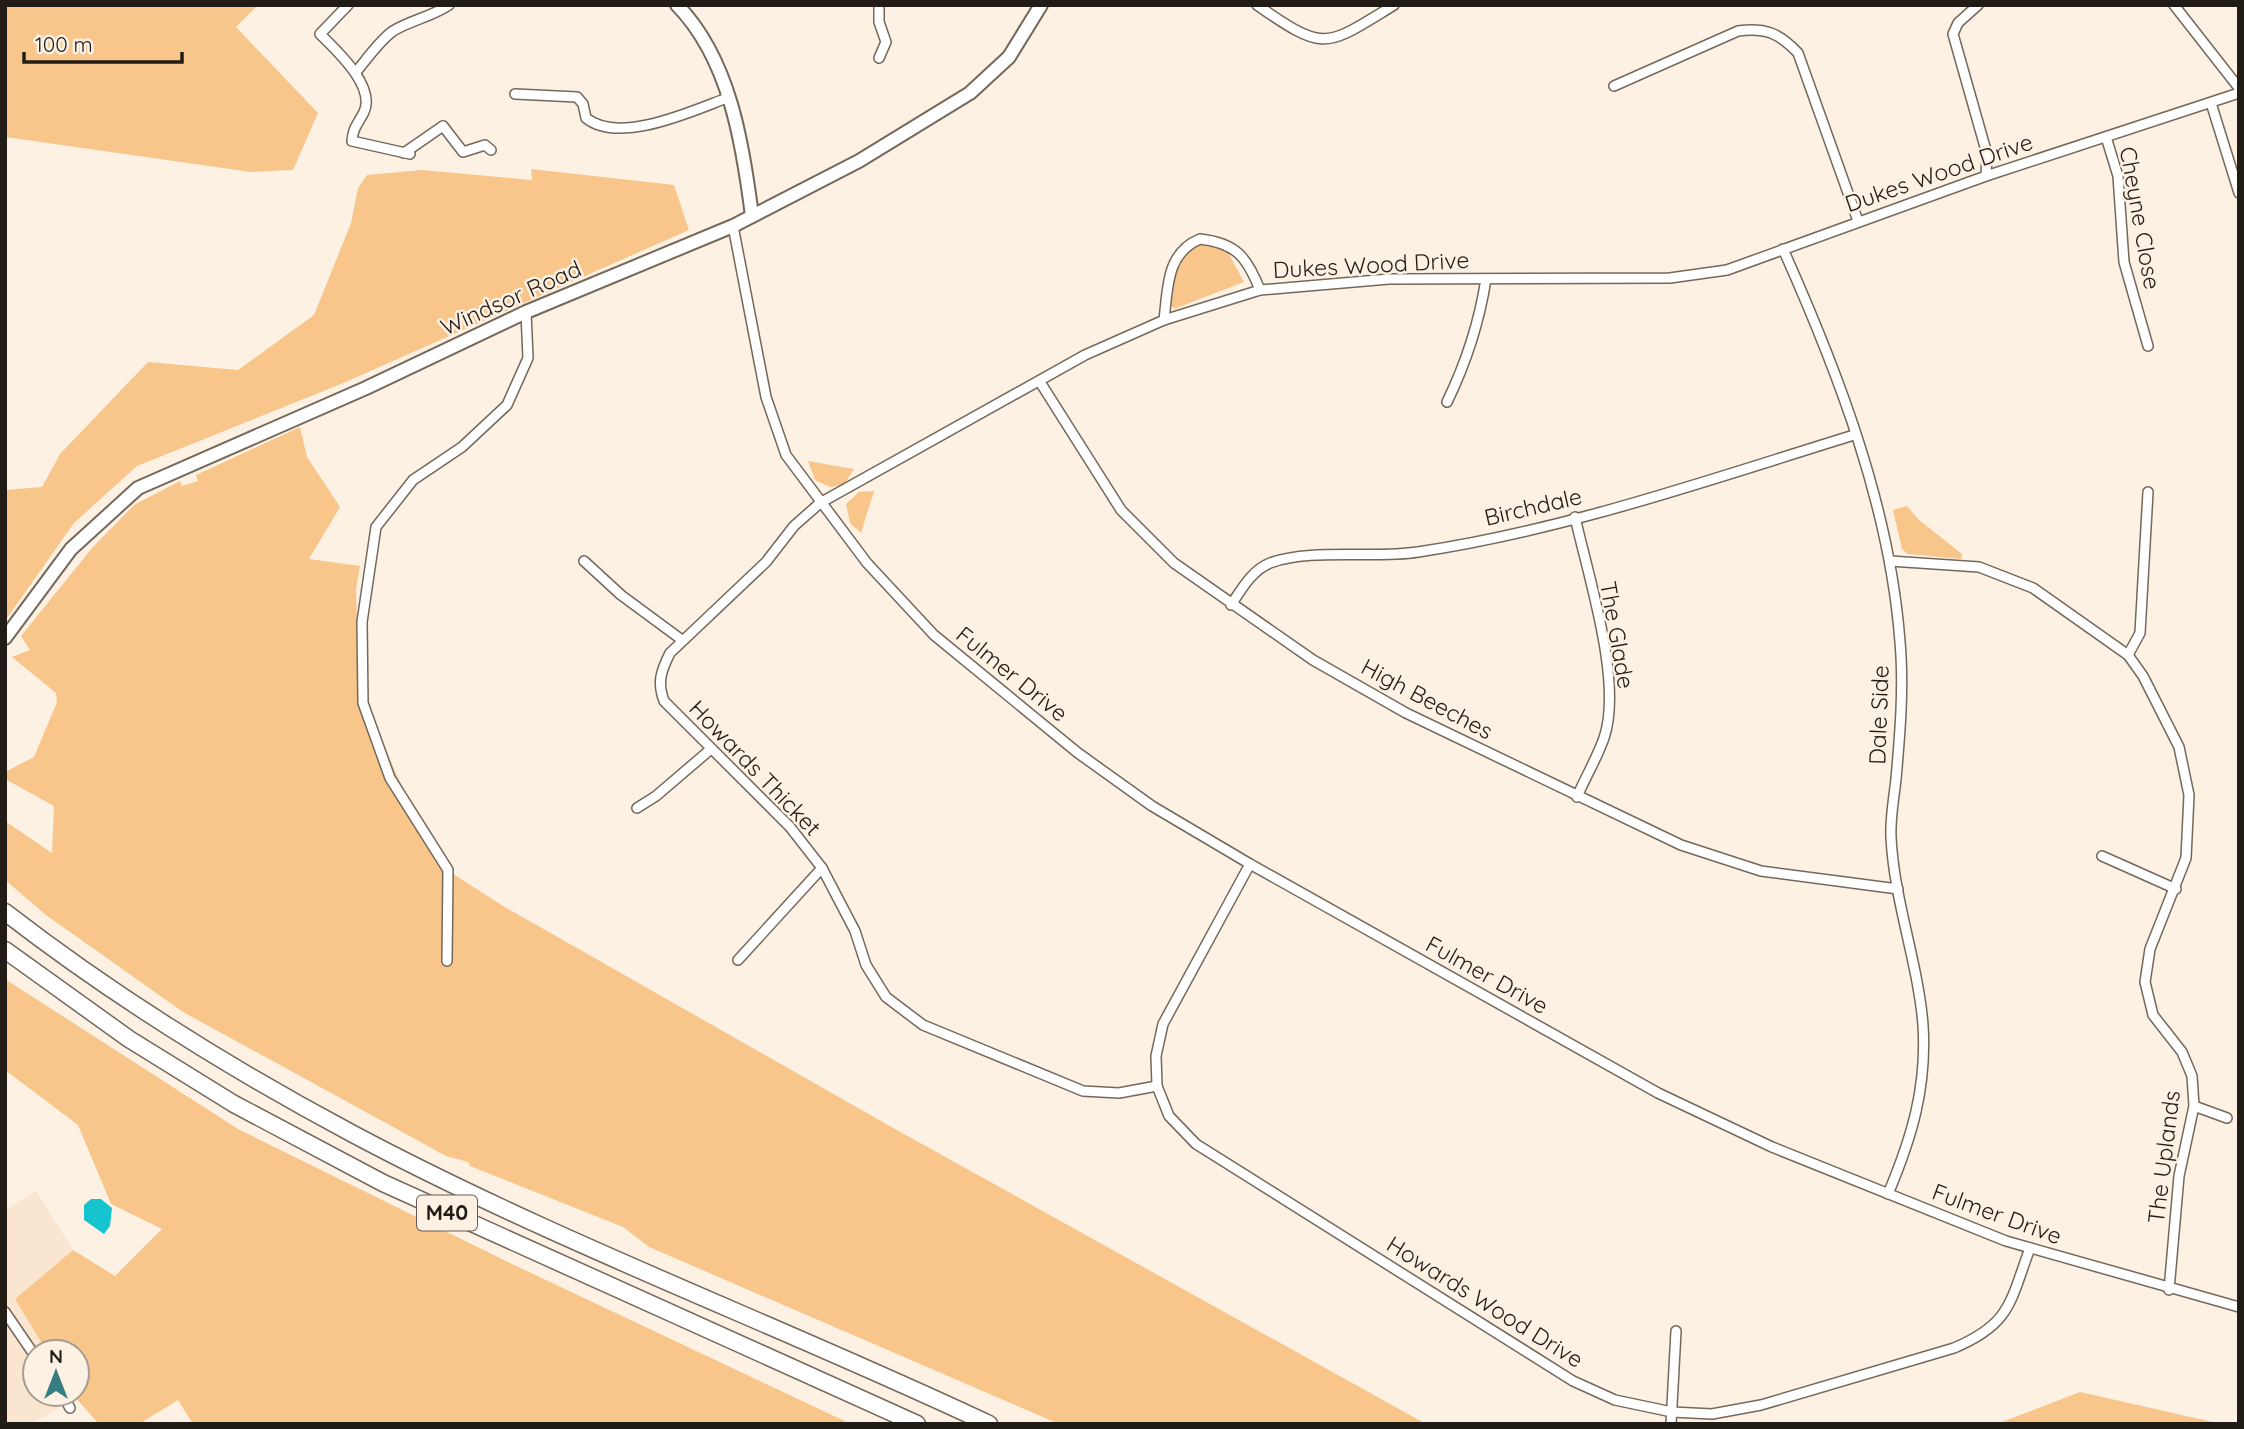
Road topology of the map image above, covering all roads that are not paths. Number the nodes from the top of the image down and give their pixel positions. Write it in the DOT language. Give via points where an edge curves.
graph roads {
  1 [pos="348,5"];
  2 [pos="449,5"];
  3 [pos="677,5"];
  4 [pos="879,5"];
  5 [pos="1041,5"];
  6 [pos="1257,5"];
  7 [pos="1394,5"];
  8 [pos="1978,5"];
  9 [pos="2174,5"];
  10 [pos="879,58"];
  11 [pos="356,72"];
  12 [pos="1614,86"];
  13 [pos="2239,90"];
  14 [pos="515,94"];
  15 [pos="727,98"];
  16 [pos="2211,103"];
  17 [pos="2106,137"];
  18 [pos="491,150"];
  19 [pos="1986,176"];
  20 [pos="2239,193"];
  21 [pos="752,216"];
  22 [pos="1858,221"];
  23 [pos="733,226"];
  24 [pos="1783,249"];
  25 [pos="1486,279"];
  26 [pos="1260,290"];
  27 [pos="527,312"];
  28 [pos="1164,320"];
  29 [pos="2148,346"];
  30 [pos="1040,382"];
  31 [pos="1447,402"];
  32 [pos="1854,435"];
  33 [pos="2148,492"];
  34 [pos="820,503"];
  35 [pos="1575,517"];
  36 [pos="584,561"];
  37 [pos="1890,561"];
  38 [pos="1231,605"];
  39 [pos="5,638"];
  40 [pos="682,640"];
  41 [pos="2128,654"];
  42 [pos="711,749"];
  43 [pos="1577,797"];
  44 [pos="638,808"];
  45 [pos="2102,856"];
  46 [pos="1250,864"];
  47 [pos="822,868"];
  48 [pos="1898,889"];
  49 [pos="2176,889"];
  50 [pos="5,912"];
  51 [pos="5,950"];
  52 [pos="738,960"];
  53 [pos="447,961"];
  54 [pos="1157,1086"];
  55 [pos="2194,1106"];
  56 [pos="2227,1118"];
  57 [pos="1888,1194"];
  58 [pos="2030,1248"];
  59 [pos="2169,1290"];
  60 [pos="2239,1307"];
  61 [pos="5,1312"];
  62 [pos="1676,1331"];
  63 [pos="23,1338"];
  64 [pos="1672,1412"];
  65 [pos="917,1424"];
  66 [pos="989,1424"];
  67 [pos="1671,1424"];
  1 -- 11 [label="street" via="320,34"];
  2 -- 11 [label="street" via="390,33"];
  3 -- 15 [label="main road" via="705,40"];
  4 -- 10 [label="street" via="886,42"];
  5 -- 21 [label="main road, Windsor Road" via="1009,57 971,93 859,161"];
  6 -- 7 [label="street" via="1300,36 1324,40 1341,37"];
  8 -- 19 [label="street" via="1953,34 1987,154"];
  9 -- 13 [label="street"];
  11 -- 18 [label="street" via="365,110 353,127 352,141 407,154 443,126 463,152 485,145"];
  12 -- 22 [label="street" via="1738,31 1759,28 1781,36 1798,53"];
  13 -- 16 [label="street, Dukes Wood Drive"];
  14 -- 15 [label="street" via="577,97 593,124 618,127 642,127"];
  15 -- 21 [label="main road" via="744,155"];
  16 -- 17 [label="street, Dukes Wood Drive"];
  16 -- 20 [label="street"];
  17 -- 19 [label="street, Dukes Wood Drive"];
  17 -- 29 [label="street, Cheyne Close" via="2118,176 2124,262"];
  19 -- 22 [label="street, Dukes Wood Drive"];
  21 -- 23 [label="main road, Windsor Road"];
  22 -- 24 [label="street, Dukes Wood Drive"];
  23 -- 27 [label="main road, Windsor Road"];
  23 -- 34 [label="street" via="766,397 786,455"];
  24 -- 25 [label="street, Dukes Wood Drive" via="1727,270 1670,278"];
  24 -- 32 [label="street, Dale Side" via="1828,350"];
  25 -- 26 [label="street, Dukes Wood Drive" via="1329,282"];
  25 -- 31 [label="street" via="1480,321"];
  26 -- 28 [label="street, Dukes Wood Drive"];
  26 -- 28 [label="street" via="1233,247 1200,239 1180,252 1171,268"];
  27 -- 39 [label="main road, Windsor Road" via="138,488 71,549"];
  27 -- 53 [label="street" via="528,358 507,405 462,447 412,480 376,527 362,622 363,703 390,778 448,870"];
  28 -- 30 [label="street, Dukes Wood Drive" via="1085,355"];
  30 -- 34 [label="street, Dukes Wood Drive"];
  30 -- 38 [label="street, High Beeches" via="1121,510 1174,563"];
  32 -- 35 [label="street, Birchdale"];
  32 -- 37 [label="street, Dale Side"];
  33 -- 41 [label="street" via="2140,633"];
  34 -- 40 [label="street, Howards Thicket" via="794,526 766,562"];
  34 -- 46 [label="street, Fulmer Drive" via="933,635 1078,753 1152,806"];
  35 -- 38 [label="street, Birchdale" via="1416,552 1269,563 1253,574"];
  35 -- 43 [label="street, The Glade" via="1609,675 1604,737"];
  36 -- 40 [label="street"];
  37 -- 41 [label="street, The Uplands" via="1979,567 2033,588"];
  37 -- 48 [label="street, Dale Side" via="1900,643 1900,722 1891,836"];
  38 -- 43 [label="street, High Beeches" via="1313,660 1406,713"];
  40 -- 42 [label="street, Howards Thicket" via="661,671 659,687 664,701"];
  41 -- 49 [label="street, The Uplands" via="2179,747 2189,796 2186,858"];
  42 -- 44 [label="street"];
  42 -- 47 [label="street, Howards Thicket" via="790,827"];
  43 -- 48 [label="street, High Beeches" via="1681,845 1761,871"];
  45 -- 49 [label="street"];
  46 -- 54 [label="street, Howards Wood Drive" via="1163,1024 1156,1056"];
  46 -- 57 [label="street, Fulmer Drive" via="1658,1093 1772,1147"];
  47 -- 52 [label="street"];
  47 -- 54 [label="street, Howards Thicket" via="855,931 866,965 886,997 923,1025 1083,1091 1119,1093"];
  48 -- 57 [label="street, Dale Side" via="1923,1024 1922,1083 1911,1140"];
  49 -- 55 [label="street, The Uplands" via="2150,949 2145,982 2153,1015 2182,1052 2192,1076"];
  50 -- 66 [label="highway, M40" via="157,1021 356,1136 514,1212"];
  51 -- 65 [label="highway, M40" via="130,1039 223,1097 383,1183"];
  54 -- 64 [label="street, Howards Wood Drive" via="1170,1116 1196,1144 1573,1381 1615,1400"];
  55 -- 56 [label="street"];
  55 -- 59 [label="street, The Uplands" via="2179,1176"];
  57 -- 58 [label="street, Fulmer Drive"];
  58 -- 59 [label="street, Fulmer Drive"];
  58 -- 64 [label="street, Howards Wood Drive" via="2006,1314 1982,1336 1760,1405 1712,1414"];
  59 -- 60 [label="street, Fulmer Drive"];
  61 -- 63 [label="street"];
  62 -- 64 [label="street"];
  64 -- 67 [label="street"];
}
